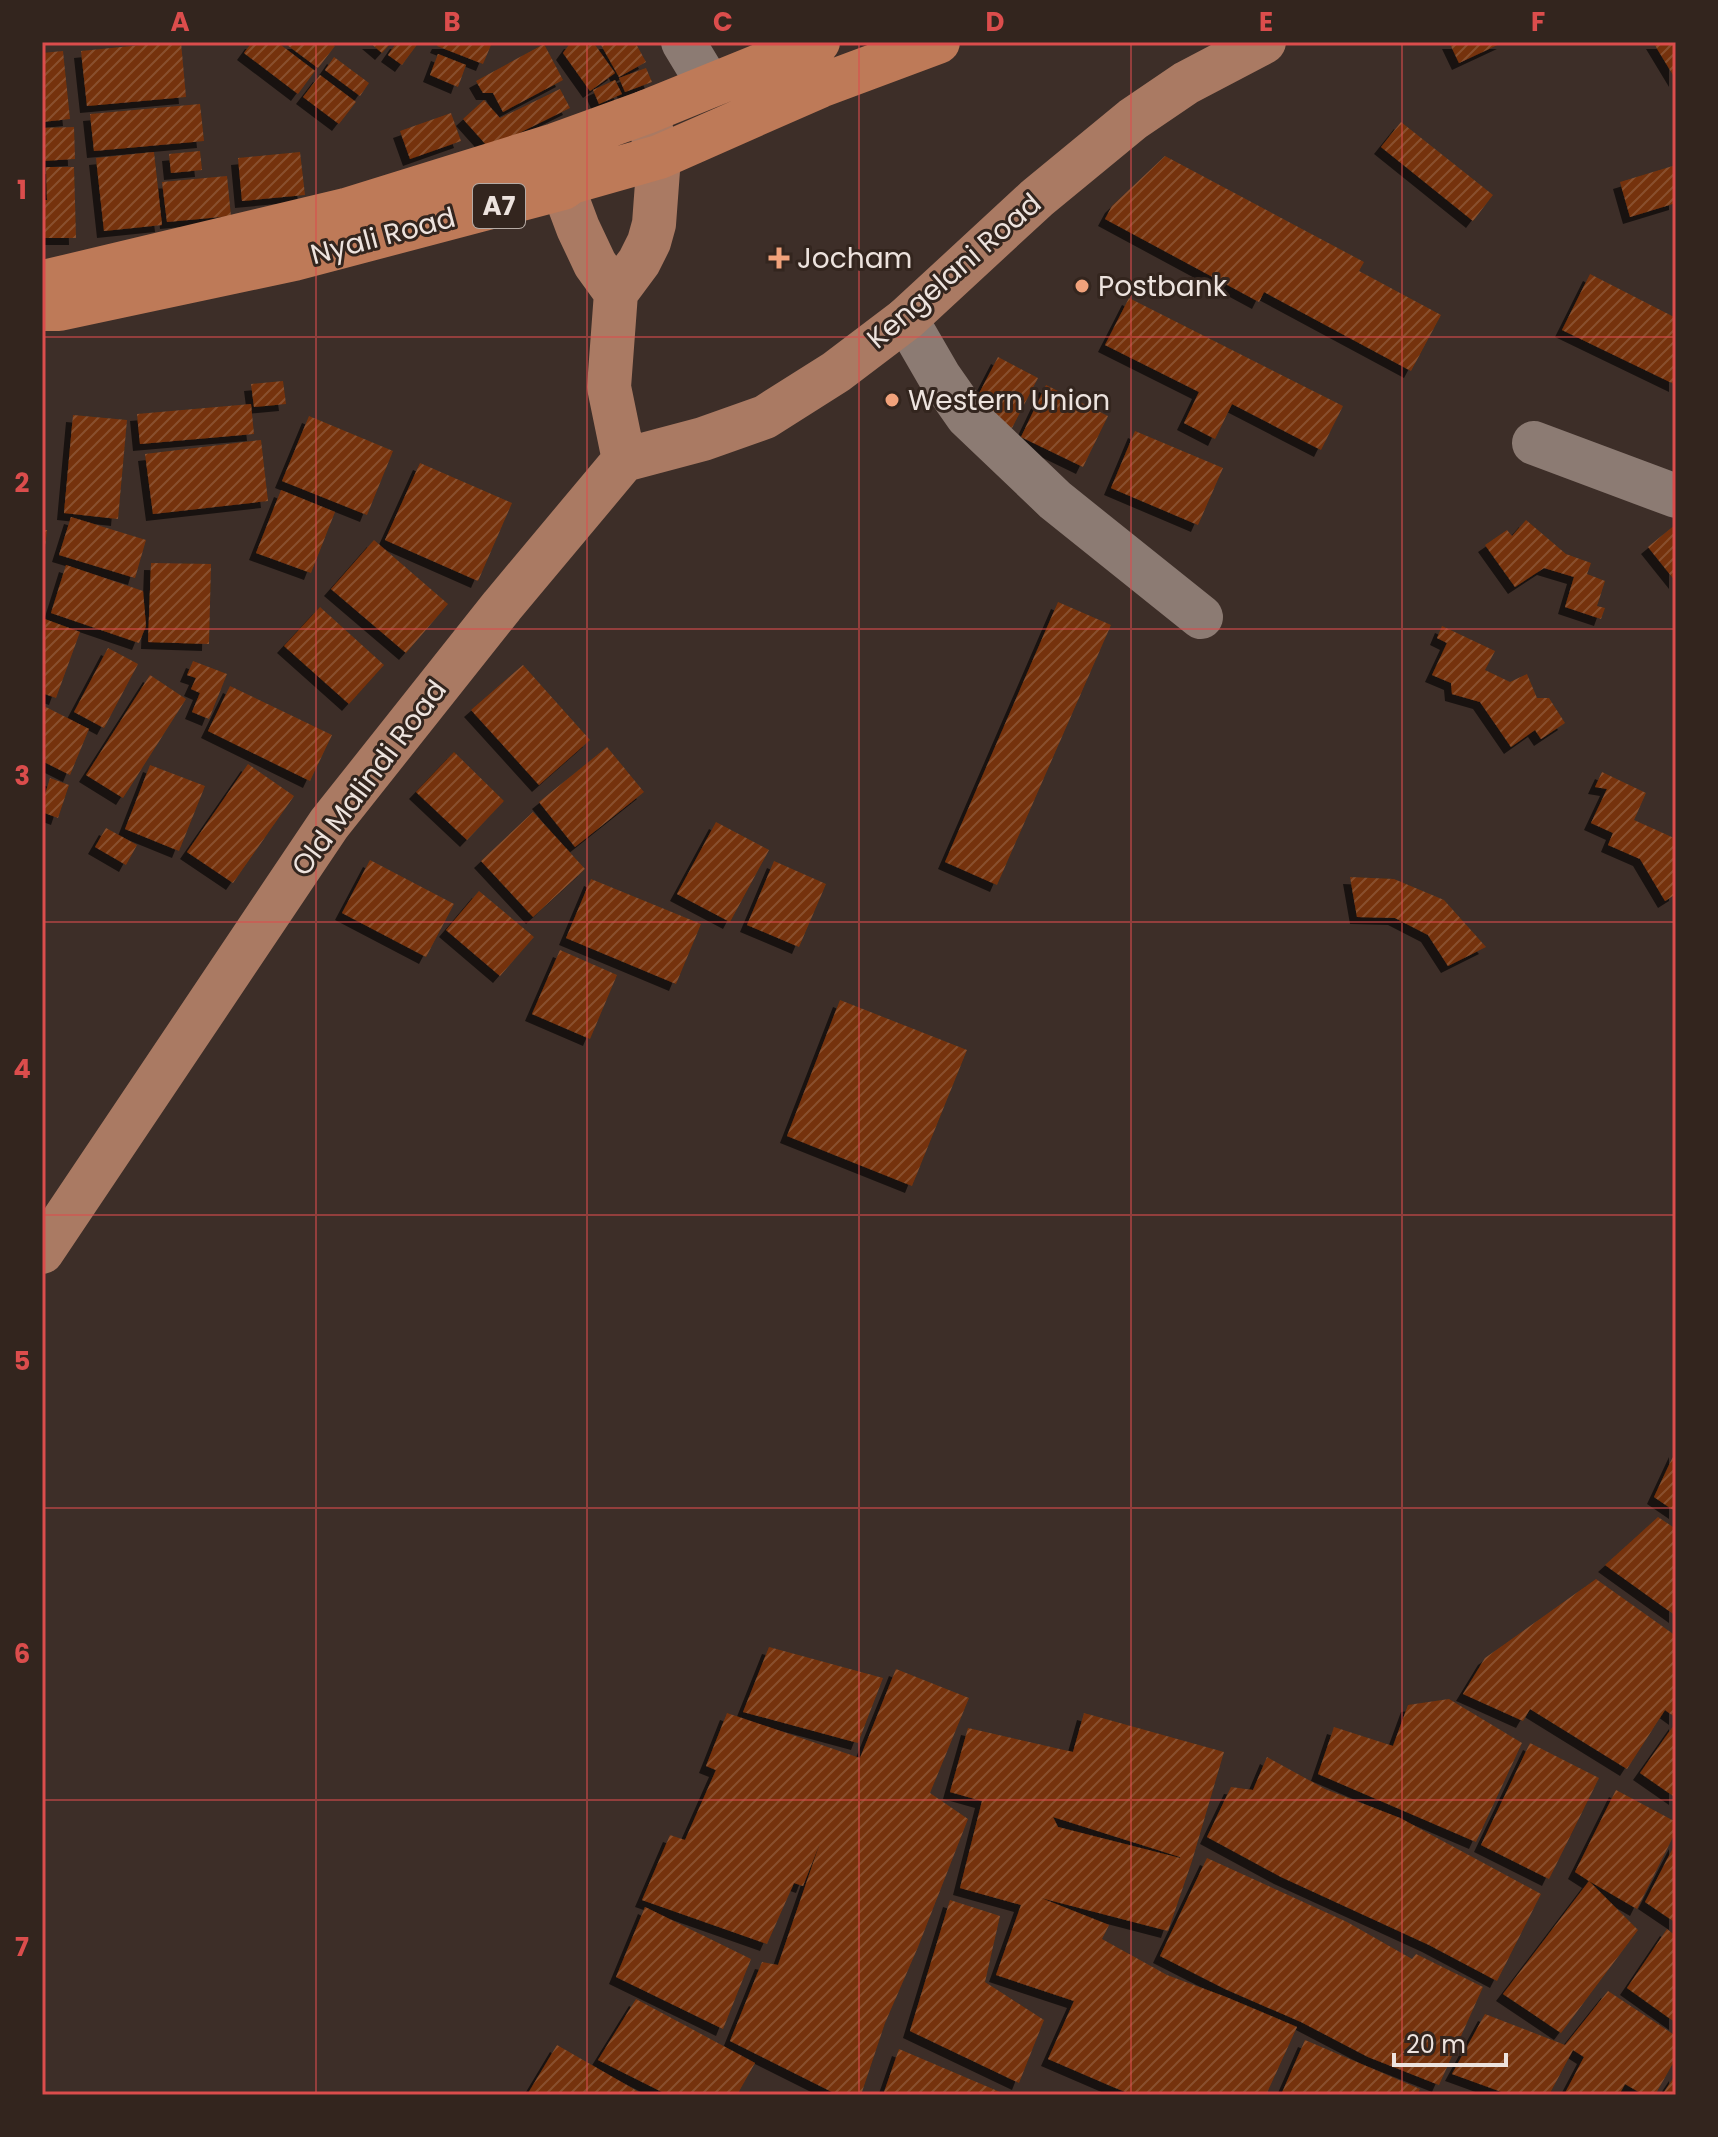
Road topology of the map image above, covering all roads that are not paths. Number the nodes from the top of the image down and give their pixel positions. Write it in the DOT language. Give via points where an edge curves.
graph roads {
  1 [pos="683,42"];
  2 [pos="818,42"];
  3 [pos="938,42"];
  4 [pos="1264,42"];
  5 [pos="709,85"];
  6 [pos="646,112"];
  7 [pos="555,145"];
  8 [pos="659,157"];
  9 [pos="563,188"];
  10 [pos="42,282"];
  11 [pos="616,293"];
  12 [pos="42,309"];
  13 [pos="906,319"];
  14 [pos="1534,443"];
  15 [pos="624,460"];
  16 [pos="1676,496"];
  17 [pos="1201,617"];
  18 [pos="42,1252"];
  1 -- 5 [label="street"];
  2 -- 5 [label="highway, Nyali Road / A7"];
  3 -- 8 [label="highway, Nyali Road / A7" via="820,86"];
  4 -- 13 [label="main road, Kengelani Road" via="1186,83 1133,119 1037,198"];
  5 -- 6 [label="highway, Nyali Road / A7"];
  6 -- 7 [label="highway, Nyali Road / A7"];
  6 -- 8 [label="main road"];
  7 -- 9 [label="main road"];
  7 -- 10 [label="highway, Nyali Road / A7" via="346,210"];
  8 -- 9 [label="highway, Nyali Road / A7"];
  8 -- 11 [label="main road" via="649,242"];
  9 -- 11 [label="main road" via="595,264"];
  9 -- 12 [label="highway, Nyali Road / A7" via="294,259"];
  11 -- 15 [label="main road" via="609,387"];
  13 -- 15 [label="main road, Kengelani Road" via="765,417"];
  13 -- 17 [label="street" via="967,416 1055,500"];
  14 -- 16 [label="street"];
  15 -- 18 [label="main road, Old Malindi Road" via="329,824"];
}
